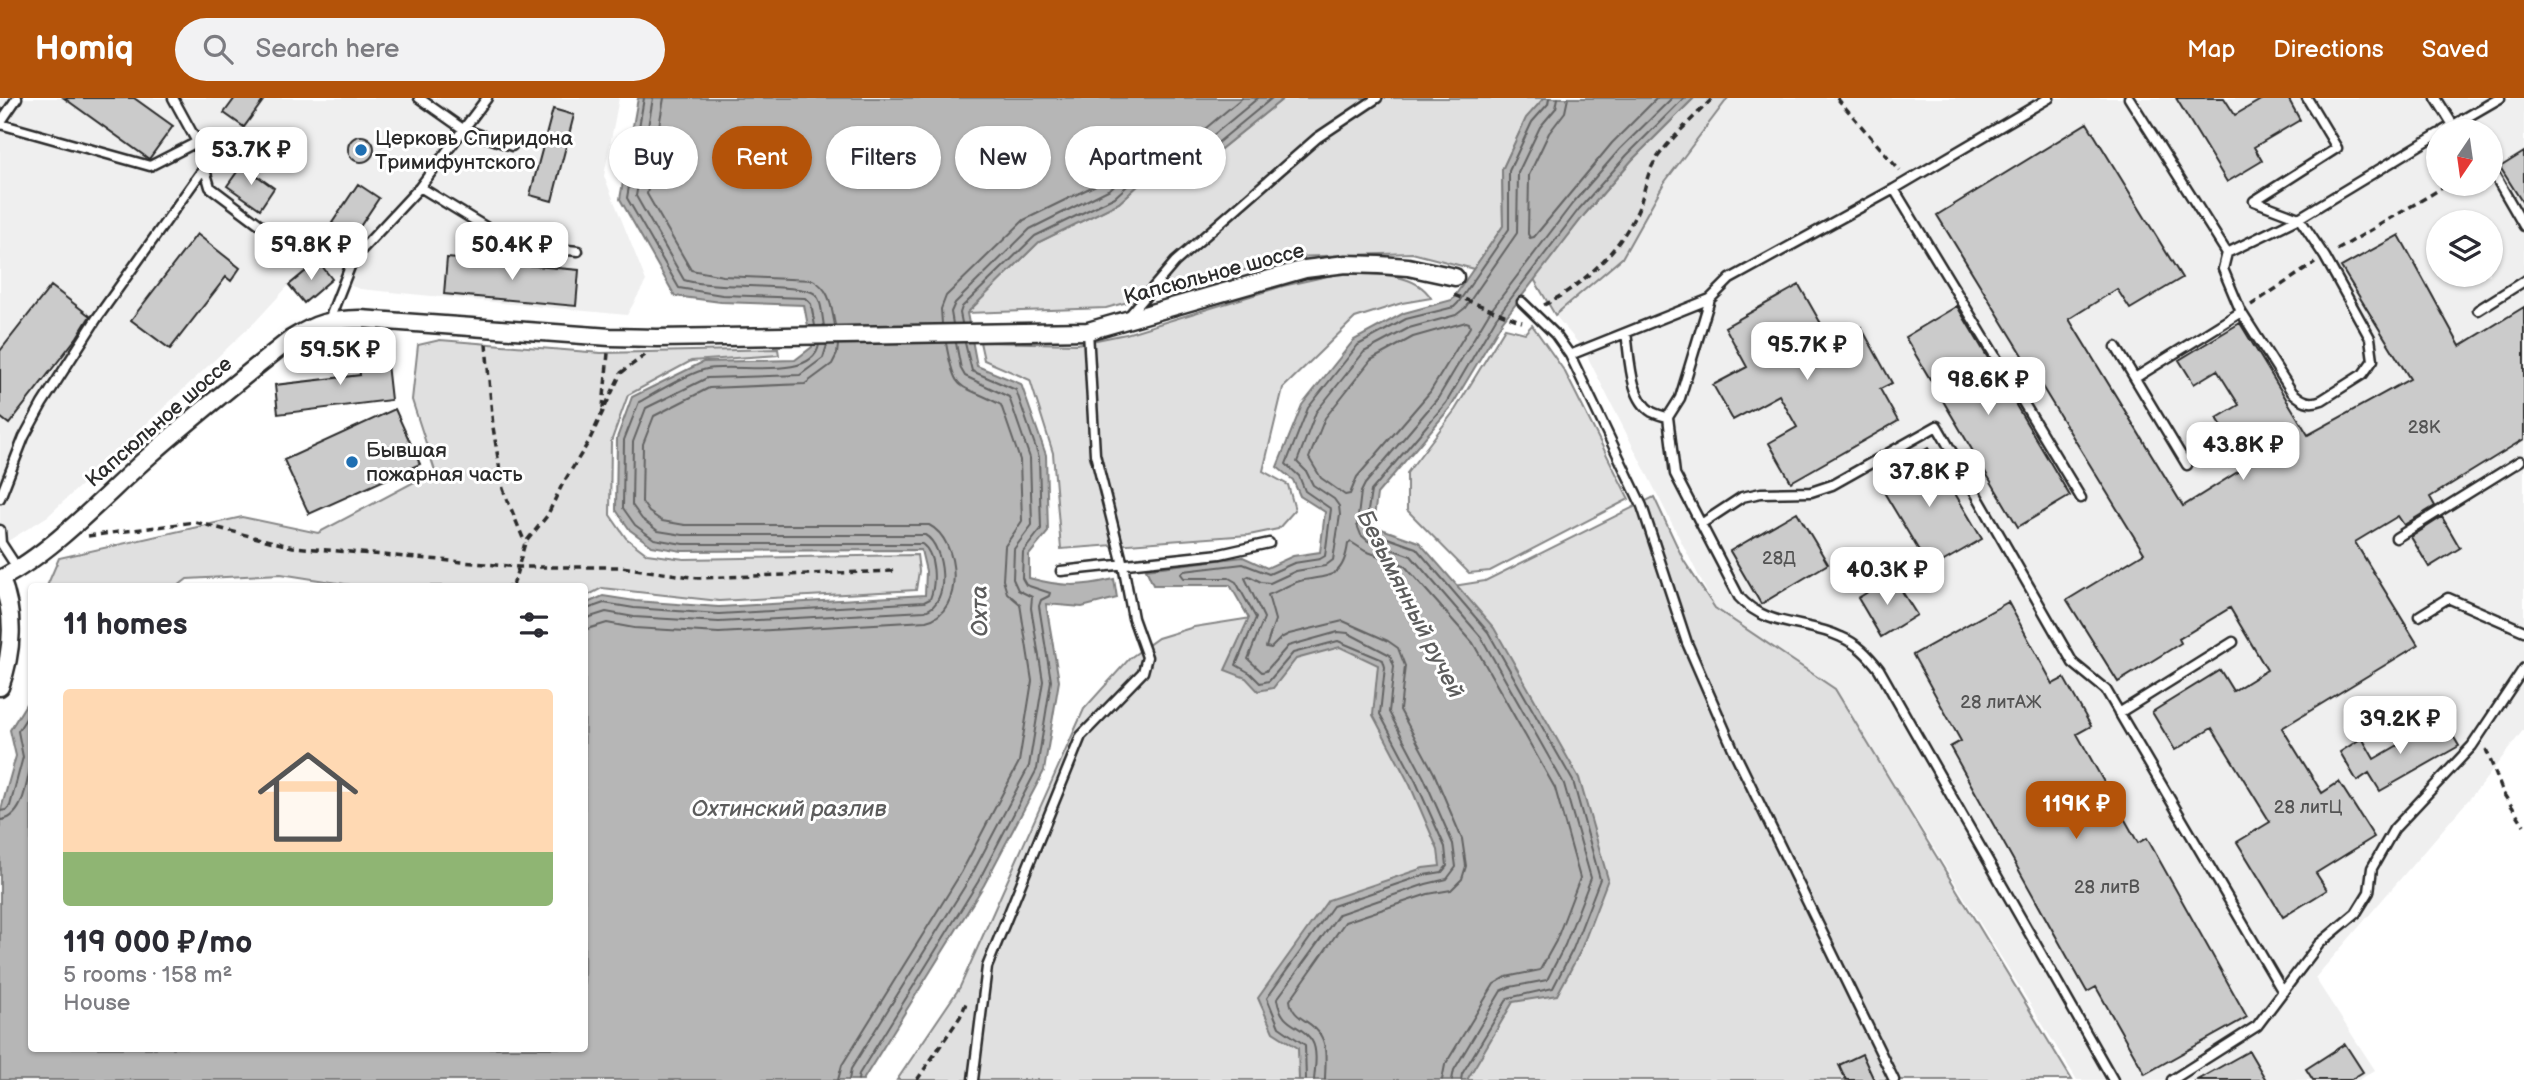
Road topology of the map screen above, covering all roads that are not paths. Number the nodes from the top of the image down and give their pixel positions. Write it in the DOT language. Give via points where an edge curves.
graph roads {
  1 [pos="17,98"];
  2 [pos="173,98"];
  3 [pos="419,98"];
  4 [pos="487,98"];
  5 [pos="1377,98"];
  6 [pos="2049,98"];
  7 [pos="2129,98"];
  8 [pos="2307,98"];
  9 [pos="2436,98"];
  10 [pos="2500,98"];
  11 [pos="2449,119"];
  12 [pos="2463,119"];
  13 [pos="0,123"];
  14 [pos="463,129"];
  15 [pos="2426,141"];
  16 [pos="197,142"];
  17 [pos="512,146"];
  18 [pos="204,168"];
  19 [pos="420,187"];
  20 [pos="1895,189"];
  21 [pos="2503,190"];
  22 [pos="2299,218"];
  23 [pos="2524,226"];
  24 [pos="578,251"];
  25 [pos="2227,253"];
  26 [pos="353,259"];
  27 [pos="1455,277"];
  28 [pos="2524,282"];
  29 [pos="1710,299"];
  30 [pos="1522,302"];
  31 [pos="2478,310"];
  32 [pos="2241,312"];
  33 [pos="329,320"];
  34 [pos="1124,321"];
  35 [pos="1088,331"];
  36 [pos="1626,333"];
  37 [pos="2116,347"];
  38 [pos="1570,355"];
  39 [pos="2134,378"];
  40 [pos="1668,417"];
  41 [pos="2522,460"];
  42 [pos="2187,465"];
  43 [pos="2524,472"];
  44 [pos="0,498"];
  45 [pos="2081,498"];
  46 [pos="1701,524"];
  47 [pos="0,530"];
  48 [pos="2396,538"];
  49 [pos="1269,543"];
  50 [pos="1123,565"];
  51 [pos="18,569"];
  52 [pos="1060,571"];
  53 [pos="1,579"];
  54 [pos="2419,616"];
  55 [pos="2524,631"];
  56 [pos="2233,642"];
  57 [pos="2524,668"];
  58 [pos="0,687"];
  59 [pos="2119,713"];
  60 [pos="2283,992"];
  61 [pos="973,1080"];
  62 [pos="1894,1080"];
  63 [pos="2113,1080"];
  64 [pos="2172,1080"];
  1 -- 13 [label="lane"];
  2 -- 16 [label="lane"];
  3 -- 14 [label="lane"];
  4 -- 14 [label="lane"];
  5 -- 34 [label="lane" via="1317,138 1175,262"];
  6 -- 20 [label="lane"];
  7 -- 25 [label="lane"];
  8 -- 22 [label="lane" via="2337,148 2254,201"];
  9 -- 11 [label="lane"];
  10 -- 12 [label="lane"];
  13 -- 16 [label="lane" via="150,166"];
  14 -- 17 [label="lane"];
  14 -- 19 [label="lane"];
  15 -- 22 [label="lane"];
  16 -- 18 [label="lane"];
  18 -- 26 [label="lane" via="210,187 278,238"];
  18 -- 44 [label="lane" via="42,404"];
  19 -- 24 [label="lane" via="515,245"];
  19 -- 26 [label="lane"];
  20 -- 29 [label="lane" via="1730,279"];
  20 -- 45 [label="lane"];
  21 -- 23 [label="lane"];
  22 -- 25 [label="lane"];
  22 -- 32 [label="lane" via="2370,338 2373,360 2363,374 2322,400 2306,402 2292,392"];
  25 -- 32 [label="lane" via="2223,269"];
  26 -- 33 [label="lane"];
  27 -- 34 [label="street, Капсюльное шоссе" via="1379,265 1305,269"];
  28 -- 31 [label="lane"];
  29 -- 36 [label="lane"];
  29 -- 40 [label="lane" via="1680,398"];
  30 -- 38 [label="lane"];
  32 -- 39 [label="lane"];
  33 -- 35 [label="street, Капсюльное шоссе" via="657,338"];
  33 -- 51 [label="street, Капсюльное шоссе" via="310,327 274,360 175,433"];
  34 -- 35 [label="street, Капсюльное шоссе"];
  35 -- 50 [label="lane" via="1096,454"];
  36 -- 38 [label="lane"];
  36 -- 40 [label="lane" via="1641,400 1651,411"];
  37 -- 39 [label="lane"];
  38 -- 62 [label="lane" via="1642,506 1687,643 1734,751"];
  39 -- 42 [label="lane"];
  40 -- 46 [label="lane" via="1675,474"];
  41 -- 43 [label="lane"];
  41 -- 48 [label="lane"];
  46 -- 59 [label="lane" via="1742,496 1811,492 1832,485 1937,426 2073,663 2106,690"];
  46 -- 63 [label="lane" via="1739,597 1751,610 1840,636 1863,650 1879,669"];
  47 -- 51 [label="lane" via="1,543"];
  49 -- 50 [label="lane" via="1220,554"];
  50 -- 52 [label="lane"];
  50 -- 61 [label="lane" via="1133,618 1147,657 1143,672 1081,736 988,967"];
  51 -- 53 [label="street, Капсюльное шоссе"];
  53 -- 58 [label="street, Капсюльное шоссе" via="10,601 12,624"];
  54 -- 55 [label="lane" via="2448,598"];
  56 -- 59 [label="lane"];
  57 -- 60 [label="lane" via="2472,746 2394,829 2372,868 2369,892 2356,913 2319,944"];
  59 -- 60 [label="lane"];
  60 -- 64 [label="lane" via="2257,1026"];
}
